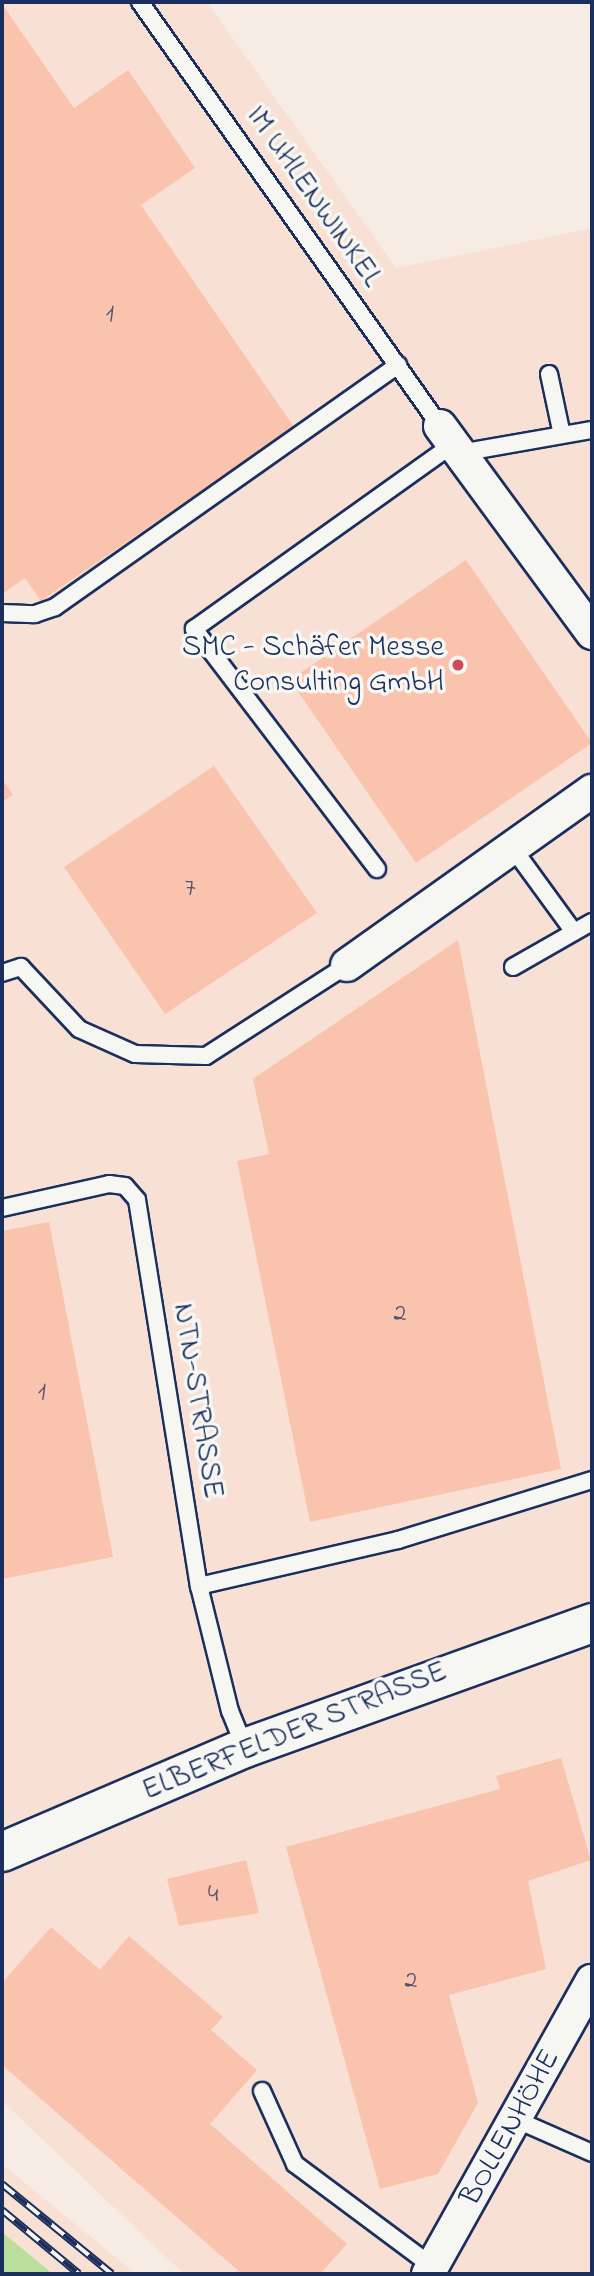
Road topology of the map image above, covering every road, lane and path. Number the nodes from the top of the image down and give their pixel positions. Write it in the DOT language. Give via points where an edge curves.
graph roads {
  1 [pos="140,2"];
  2 [pos="398,365"];
  3 [pos="549,374"];
  4 [pos="592,430"];
  5 [pos="562,435"];
  6 [pos="451,441"];
  7 [pos="2,613"];
  8 [pos="592,633"];
  9 [pos="592,791"];
  10 [pos="512,848"];
  11 [pos="377,869"];
  12 [pos="592,922"];
  13 [pos="575,932"];
  14 [pos="347,965"];
  15 [pos="513,967"];
  16 [pos="2,973"];
  17 [pos="2,1208"];
  18 [pos="592,1480"];
  19 [pos="199,1586"];
  20 [pos="592,1623"];
  21 [pos="246,1748"];
  22 [pos="2,1852"];
  23 [pos="592,1980"];
  24 [pos="262,2091"];
  25 [pos="517,2120"];
  26 [pos="592,2153"];
  27 [pos="430,2270"];
  1 -- 2 [label="lane, IM UHLENWINKEL"];
  2 -- 6 [label="lane, IM UHLENWINKEL"];
  2 -- 7 [label="lane" via="55,607 35,614"];
  3 -- 5 [label="lane"];
  4 -- 5 [label="lane"];
  5 -- 6 [label="lane"];
  6 -- 8 [label="street"];
  6 -- 11 [label="lane" via="194,629"];
  9 -- 10 [label="street"];
  10 -- 13 [label="lane"];
  10 -- 14 [label="street"];
  12 -- 13 [label="lane"];
  13 -- 15 [label="lane"];
  14 -- 16 [label="lane" via="206,1056 135,1054 79,1029 22,967"];
  17 -- 19 [label="lane, NTN-STRASSE" via="109,1184 125,1186 137,1200"];
  18 -- 19 [label="lane" via="398,1540"];
  19 -- 21 [label="lane, NTN-STRASSE" via="230,1711"];
  20 -- 21 [label="street, ELBERFELDER STRASSE"];
  21 -- 22 [label="street, ELBERFELDER STRASSE"];
  23 -- 25 [label="street, BOLLENHÖHE"];
  24 -- 27 [label="lane" via="295,2164"];
  25 -- 26 [label="lane"];
  25 -- 27 [label="street, BOLLENHÖHE"];
}
